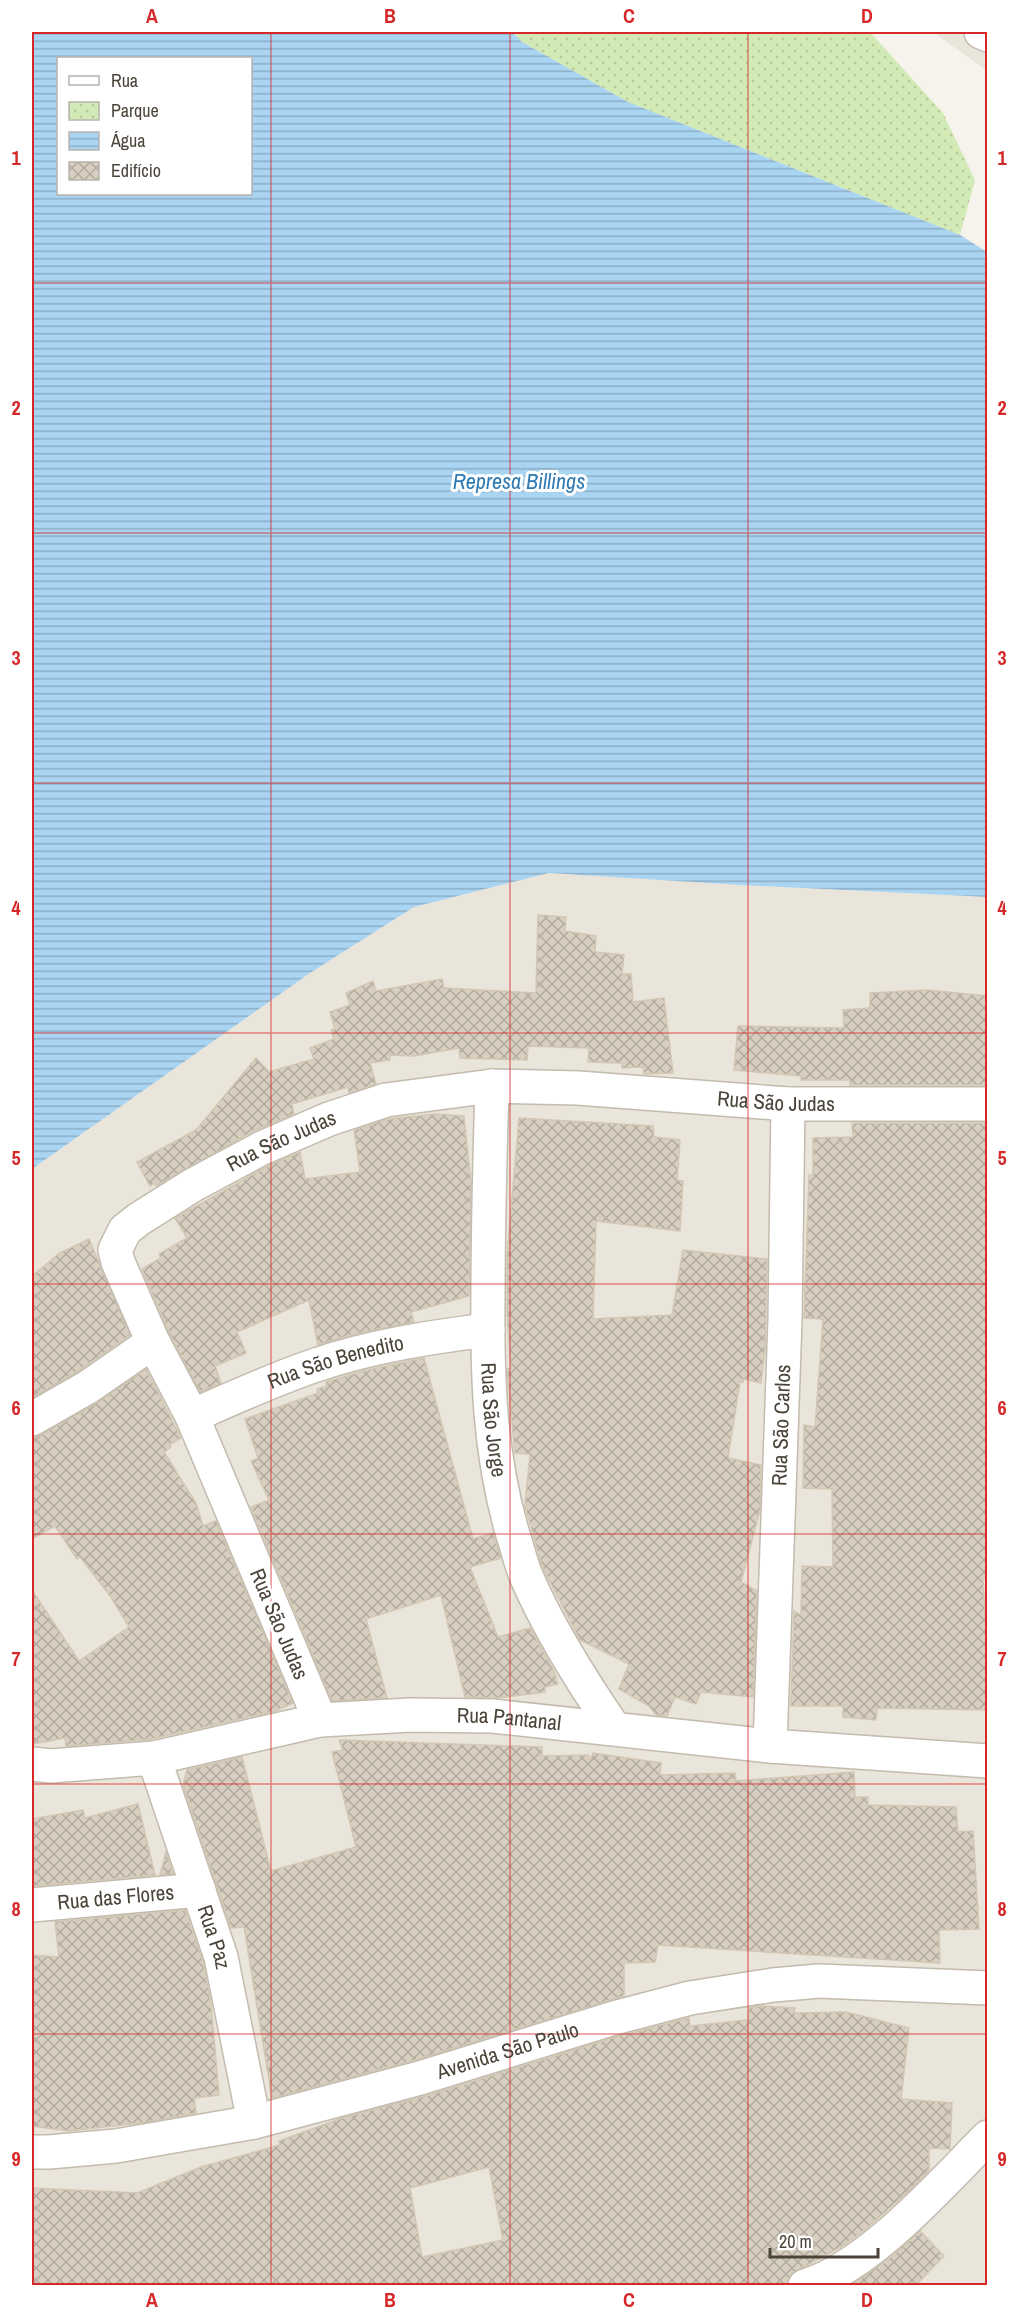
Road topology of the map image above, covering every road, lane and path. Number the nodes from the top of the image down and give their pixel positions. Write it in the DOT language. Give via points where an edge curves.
graph roads {
  1 [pos="981,32"];
  2 [pos="987,35"];
  3 [pos="492,1086"];
  4 [pos="788,1104"];
  5 [pos="987,1104"];
  6 [pos="488,1330"];
  7 [pos="153,1342"];
  8 [pos="192,1416"];
  9 [pos="32,1419"];
  10 [pos="320,1720"];
  11 [pos="614,1728"];
  12 [pos="770,1746"];
  13 [pos="154,1758"];
  14 [pos="987,1761"];
  15 [pos="32,1764"];
  16 [pos="199,1890"];
  17 [pos="32,1905"];
  18 [pos="987,1988"];
  19 [pos="254,2122"];
  20 [pos="987,2137"];
  21 [pos="32,2152"];
  22 [pos="805,2286"];
  1 -- 2 [label="street"];
  3 -- 4 [label="street, Rua São Judas" via="578,1088"];
  3 -- 6 [label="street, Rua São Jorge"];
  3 -- 7 [label="street, Rua São Judas" via="386,1100 329,1119 262,1148 139,1219 125,1230 115,1251"];
  4 -- 5 [label="street, Rua São Judas"];
  4 -- 12 [label="street, Rua São Carlos"];
  6 -- 8 [label="street, Rua São Benedito" via="435,1336 316,1365"];
  6 -- 11 [label="street, Rua São Jorge" via="491,1431 502,1498 526,1577 555,1635"];
  7 -- 8 [label="street, Rua São Judas"];
  7 -- 9 [label="street" via="88,1387"];
  8 -- 10 [label="street, Rua São Judas"];
  10 -- 11 [label="street, Rua Pantanal" via="492,1716"];
  10 -- 13 [label="street, Rua Pantanal"];
  11 -- 12 [label="street, Rua Pantanal"];
  12 -- 14 [label="street, Rua Pantanal"];
  13 -- 15 [label="street, Rua Pantanal"];
  13 -- 16 [label="street, Rua Paz"];
  16 -- 17 [label="street, Rua das Flores"];
  16 -- 19 [label="street, Rua Paz" via="221,1957"];
  18 -- 19 [label="street, Avenida São Paulo" via="819,1981 690,1998 420,2078"];
  19 -- 21 [label="street, Avenida São Paulo" via="116,2146"];
  20 -- 22 [label="street" via="890,2233 865,2253"];
}
